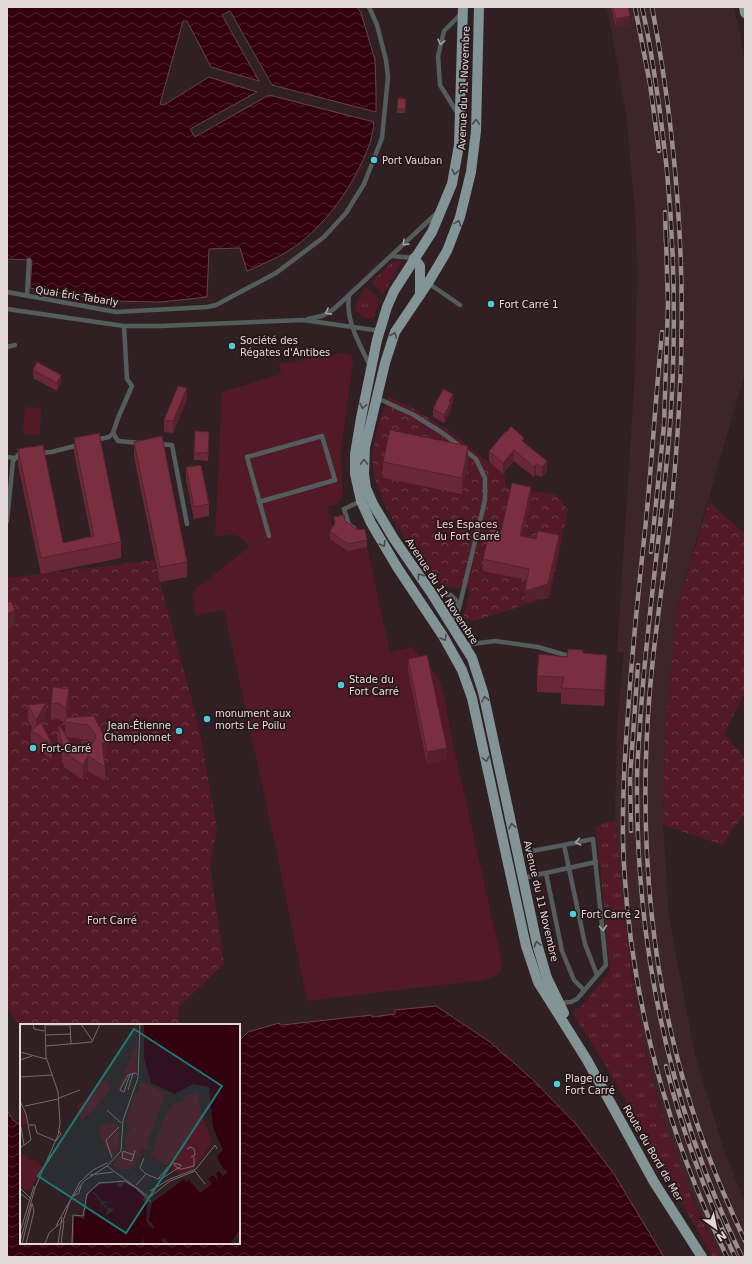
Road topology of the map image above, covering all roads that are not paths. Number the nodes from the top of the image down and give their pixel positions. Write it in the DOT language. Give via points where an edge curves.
graph roads {
  1 [pos="369,7"];
  2 [pos="479,7"];
  3 [pos="744,7"];
  4 [pos="463,10"];
  5 [pos="745,13"];
  6 [pos="460,116"];
  7 [pos="444,207"];
  8 [pos="391,256"];
  9 [pos="414,258"];
  10 [pos="30,260"];
  11 [pos="428,283"];
  12 [pos="7,292"];
  13 [pos="420,295"];
  14 [pos="26,296"];
  15 [pos="349,296"];
  16 [pos="413,305"];
  17 [pos="460,305"];
  18 [pos="7,309"];
  19 [pos="303,320"];
  20 [pos="124,326"];
  21 [pos="352,327"];
  22 [pos="380,329"];
  23 [pos="15,345"];
  24 [pos="7,347"];
  25 [pos="371,368"];
  26 [pos="376,397"];
  27 [pos="113,433"];
  28 [pos="143,443"];
  29 [pos="150,444"];
  30 [pos="7,457"];
  31 [pos="15,458"];
  32 [pos="362,501"];
  33 [pos="259,502"];
  34 [pos="7,521"];
  35 [pos="187,524"];
  36 [pos="356,530"];
  37 [pos="268,536"];
  38 [pos="407,581"];
  39 [pos="464,591"];
  40 [pos="432,594"];
  41 [pos="451,595"];
  42 [pos="459,608"];
  43 [pos="448,621"];
  44 [pos="464,645"];
  45 [pos="577,659"];
  46 [pos="501,830"];
  47 [pos="564,845"];
  48 [pos="532,851"];
  49 [pos="596,862"];
  50 [pos="568,868"];
  51 [pos="546,873"];
  52 [pos="523,878"];
  53 [pos="597,975"];
  54 [pos="584,990"];
  55 [pos="559,1003"];
  56 [pos="587,1060"];
  57 [pos="702,1257"];
  1 -- 14 [label="lane, Quai Éric Tabarly" via="377,25 388,77 382,138 358,195 324,238 276,273 216,305 207,307 116,312"];
  11 -- 2 [label="main road, Avenue du 11 Novembre, one-way" via="447,252 460,217 471,172 476,131"];
  3 -- 5 [label="main road"];
  4 -- 6 [label="main road, Avenue du 11 Novembre"];
  4 -- 6 [label="lane, one-way" via="444,31 438,56 440,85"];
  6 -- 7 [label="main road, Avenue du 11 Novembre, one-way" via="455,171"];
  7 -- 8 [label="lane, one-way"];
  7 -- 9 [label="main road, Avenue du 11 Novembre" via="432,232"];
  8 -- 9 [label="lane"];
  8 -- 15 [label="lane"];
  9 -- 13 [label="main road" via="420,266"];
  9 -- 22 [label="main road, Avenue du 11 Novembre" via="394,290"];
  10 -- 14 [label="lane"];
  11 -- 13 [label="main road, Avenue du 11 Novembre"];
  11 -- 17 [label="lane"];
  12 -- 14 [label="lane, Quai Éric Tabarly"];
  13 -- 16 [label="main road, Avenue du 11 Novembre"];
  15 -- 19 [label="lane, one-way" via="322,316"];
  15 -- 21 [label="lane" via="347,307"];
  16 -- 22 [label="main road"];
  26 -- 16 [label="main road, Avenue du 11 Novembre, one-way" via="395,332"];
  18 -- 20 [label="lane"];
  19 -- 20 [label="lane"];
  19 -- 21 [label="lane"];
  20 -- 27 [label="lane" via="127,379 132,386"];
  21 -- 22 [label="lane"];
  21 -- 25 [label="lane"];
  22 -- 25 [label="main road, Avenue du 11 Novembre"];
  23 -- 24 [label="lane"];
  25 -- 32 [label="main road, Avenue du 11 Novembre, one-way" via="355,454 355,474"];
  26 -- 39 [label="lane" via="414,415 444,434 476,459 485,478 485,500"];
  40 -- 26 [label="main road, Avenue du 11 Novembre, one-way" via="394,539 366,488 365,447"];
  27 -- 28 [label="lane" via="118,441"];
  27 -- 31 [label="lane" via="109,437 51,452 19,454"];
  29 -- 35 [label="lane" via="172,445"];
  30 -- 31 [label="lane"];
  31 -- 34 [label="lane"];
  32 -- 36 [label="lane" via="344,509 349,525"];
  32 -- 38 [label="main road, Avenue du 11 Novembre, one-way" via="372,531"];
  33 -- 33 [label="lane" via="247,458 322,436 335,480"];
  33 -- 37 [label="lane"];
  38 -- 43 [label="main road" via="417,589 441,621"];
  38 -- 46 [label="main road, Avenue du 11 Novembre, one-way" via="462,670 472,698"];
  39 -- 41 [label="lane"];
  39 -- 42 [label="lane"];
  40 -- 41 [label="lane"];
  40 -- 43 [label="main road, Avenue du 11 Novembre"];
  41 -- 42 [label="lane"];
  42 -- 43 [label="lane" via="456,616"];
  43 -- 44 [label="main road, Avenue du 11 Novembre"];
  44 -- 45 [label="lane" via="496,641 538,647"];
  52 -- 44 [label="main road, Avenue du 11 Novembre, one-way" via="483,692 472,658"];
  46 -- 52 [label="main road" via="508,847 514,875 519,879"];
  46 -- 56 [label="main road, Avenue du 11 Novembre" via="526,946 538,982"];
  47 -- 48 [label="lane"];
  49 -- 47 [label="lane, one-way" via="593,839"];
  47 -- 50 [label="lane"];
  49 -- 50 [label="lane"];
  49 -- 53 [label="lane, one-way" via="606,965"];
  50 -- 51 [label="lane"];
  50 -- 53 [label="lane" via="585,944"];
  51 -- 52 [label="lane"];
  51 -- 54 [label="lane" via="562,951 574,980"];
  55 -- 52 [label="main road, Avenue du 11 Novembre, one-way" via="547,978 537,944"];
  53 -- 54 [label="lane"];
  54 -- 55 [label="lane" via="577,999"];
  55 -- 56 [label="main road, Avenue du 11 Novembre"];
  56 -- 57 [label="main road, Route du Bord de Mer" via="654,1182"];
}
